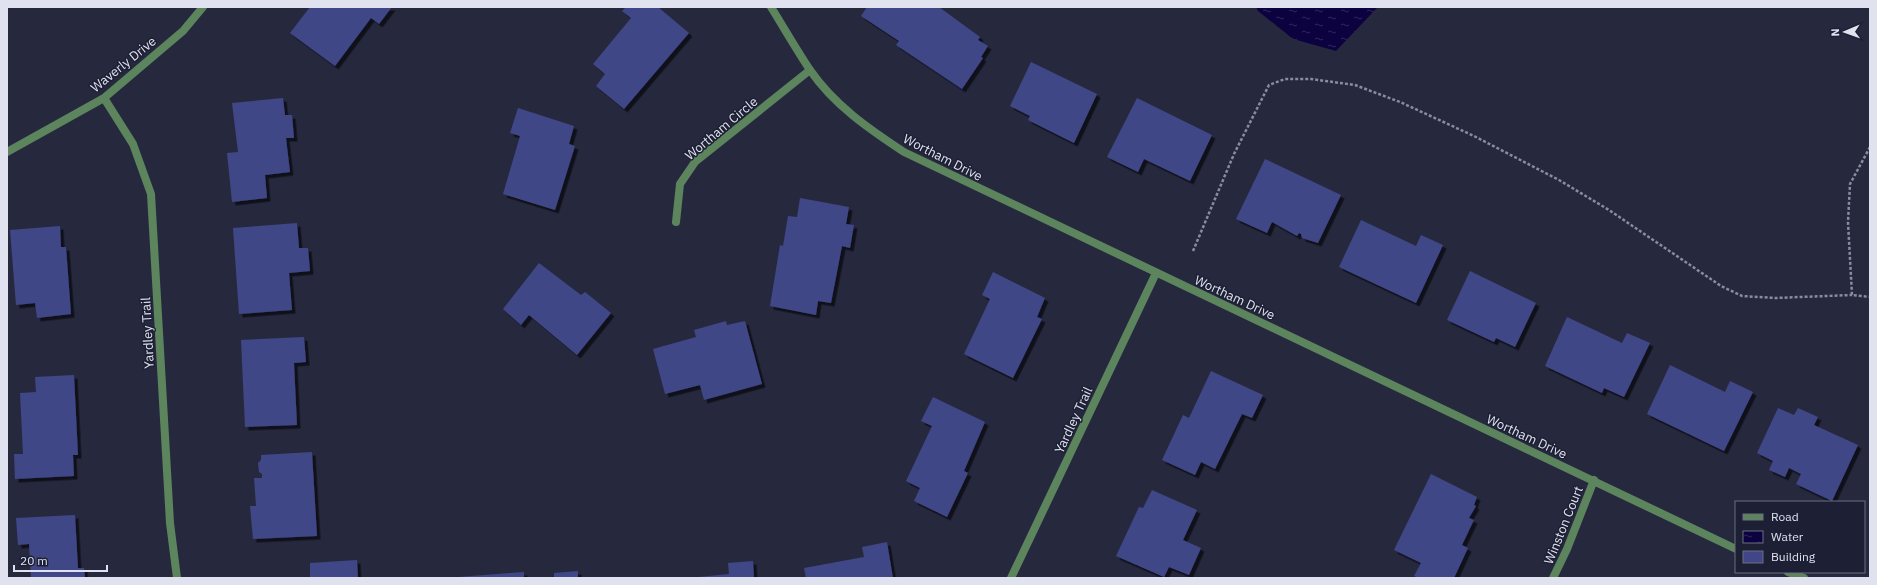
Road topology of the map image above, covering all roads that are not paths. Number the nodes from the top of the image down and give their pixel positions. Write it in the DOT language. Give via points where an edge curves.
graph roads {
  1 [pos="203,7"];
  2 [pos="771,7"];
  3 [pos="810,70"];
  4 [pos="104,98"];
  5 [pos="7,152"];
  6 [pos="676,222"];
  7 [pos="1156,273"];
  8 [pos="1594,480"];
  9 [pos="1735,549"];
  10 [pos="1791,573"];
  11 [pos="177,578"];
  12 [pos="1011,578"];
  13 [pos="1553,578"];
  14 [pos="1804,578"];
  1 -- 4 [label="street, Waverly Drive" via="183,31"];
  2 -- 3 [label="street, Wortham Drive"];
  3 -- 6 [label="street, Wortham Circle" via="695,162 680,184"];
  3 -- 7 [label="street, Wortham Drive" via="829,93 864,126 904,152"];
  4 -- 5 [label="street, Waverly Drive"];
  4 -- 11 [label="street, Yardley Trail" via="133,144 151,194 170,523"];
  7 -- 8 [label="street, Wortham Drive"];
  7 -- 12 [label="street, Yardley Trail"];
  8 -- 9 [label="street, Wortham Drive"];
  8 -- 13 [label="street, Winston Court"];
  10 -- 14 [label="street"];
}
